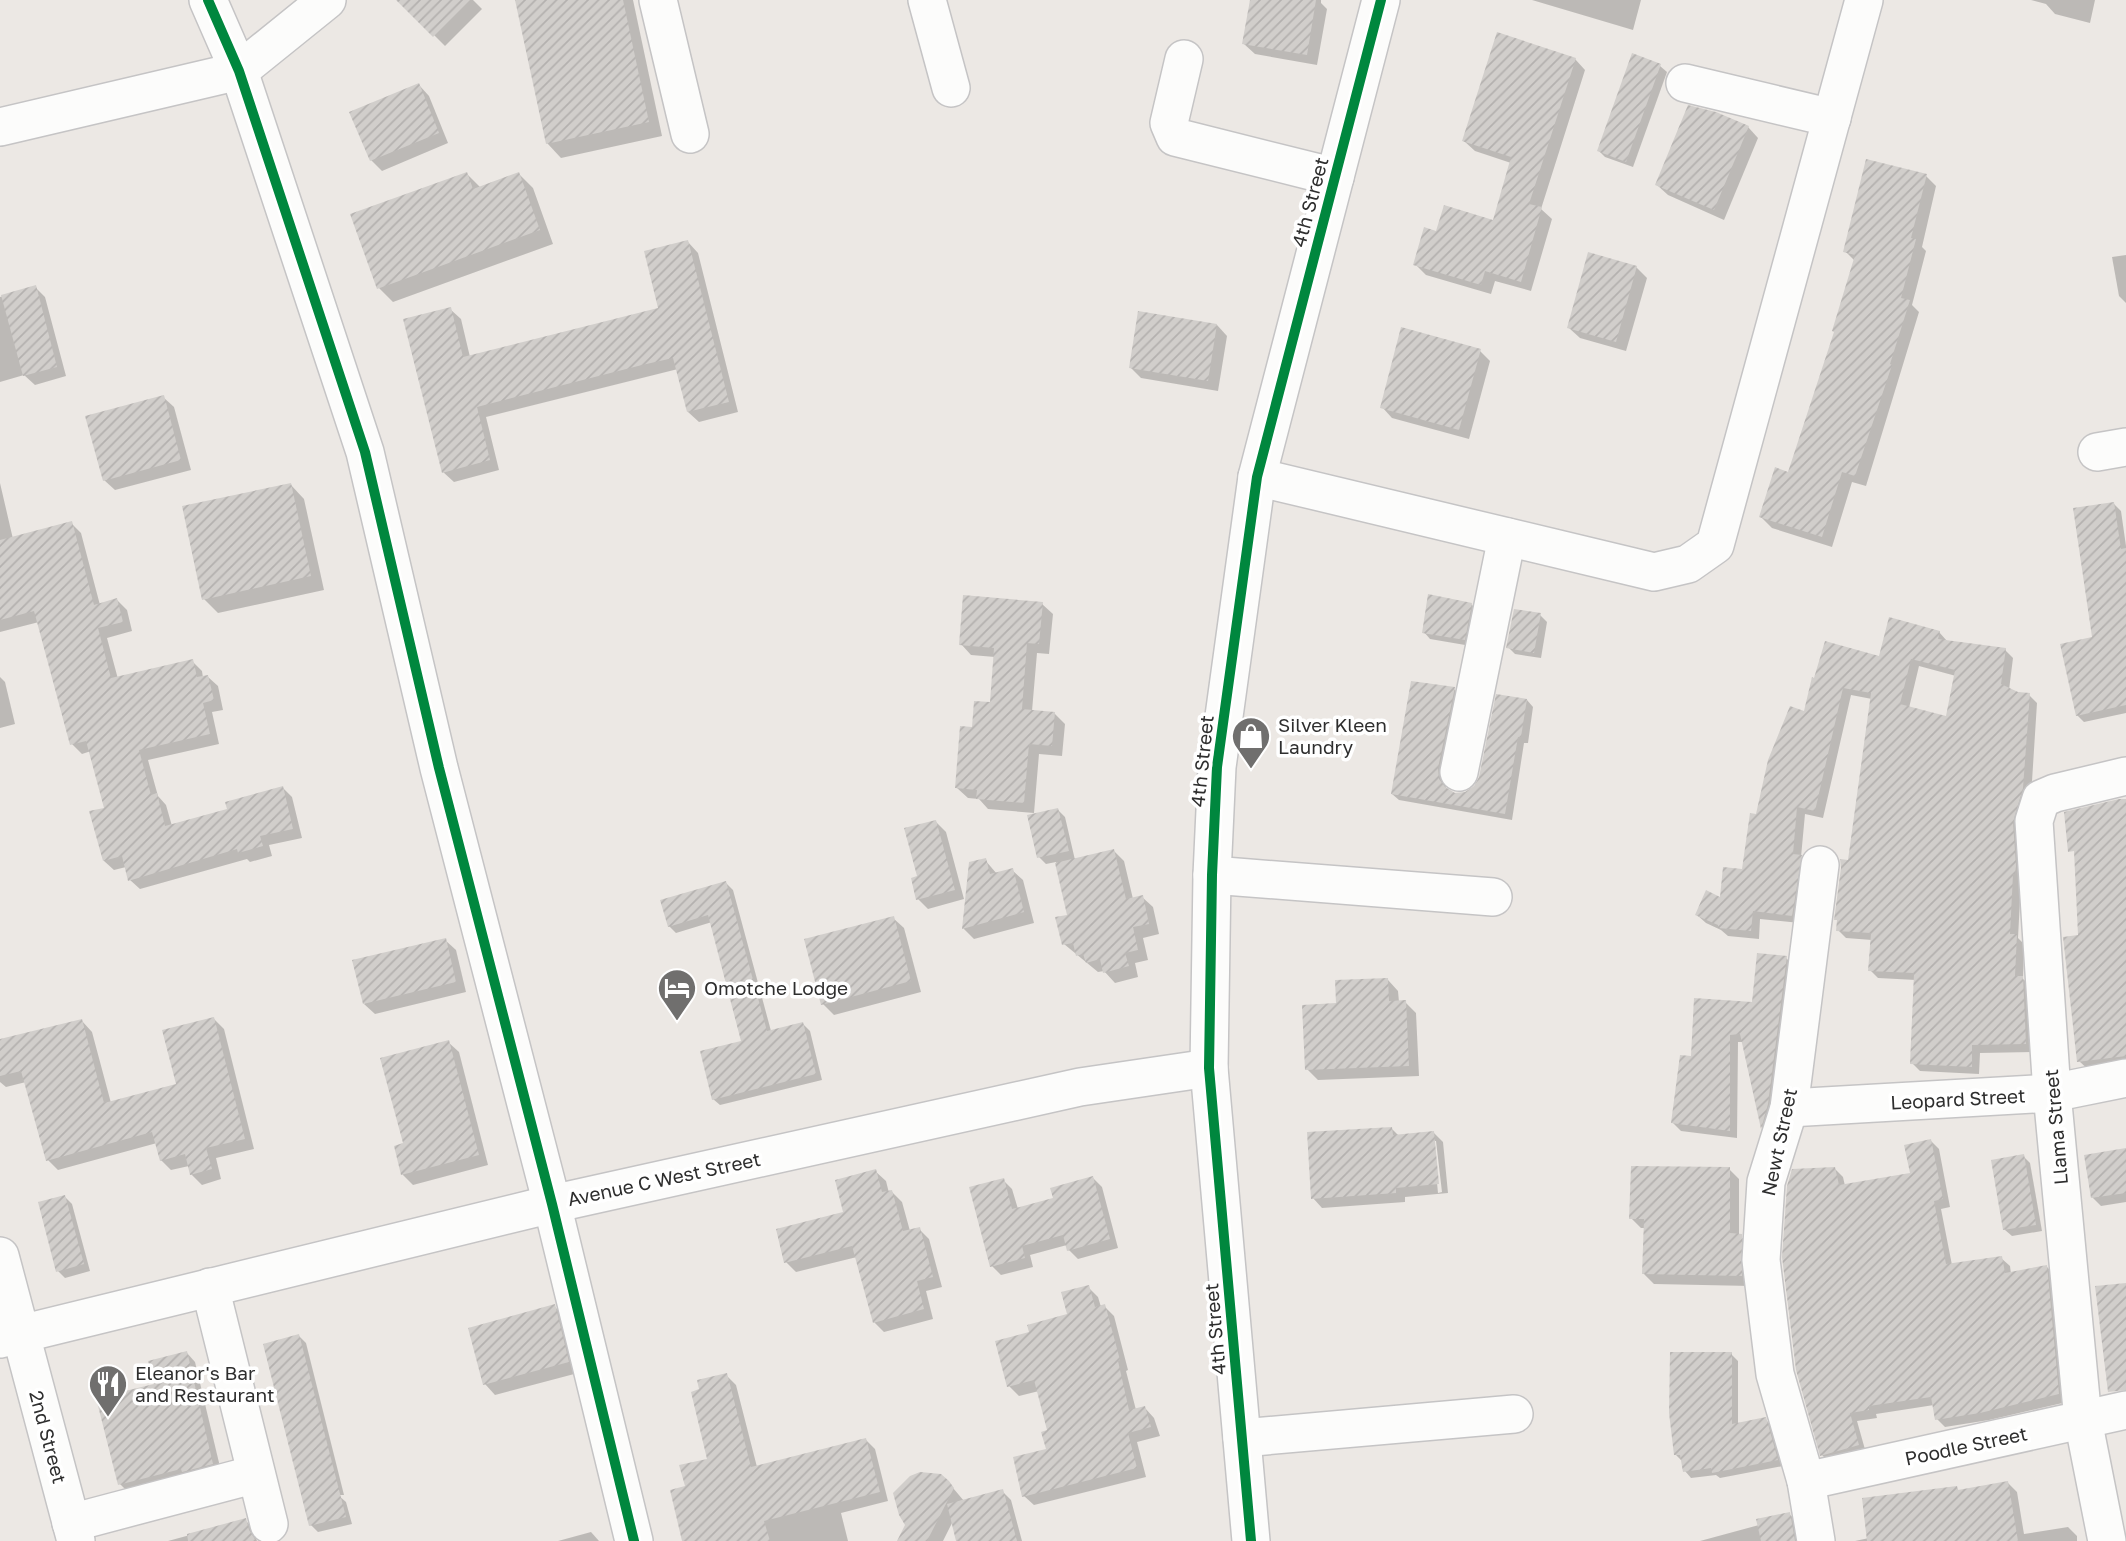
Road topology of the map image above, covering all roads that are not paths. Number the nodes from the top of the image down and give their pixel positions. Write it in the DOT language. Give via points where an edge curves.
graph roads {
  1 [pos="208,0"];
  2 [pos="327,0"];
  3 [pos="658,0"];
  4 [pos="927,0"];
  5 [pos="1381,0"];
  6 [pos="1864,0"];
  7 [pos="1184,59"];
  8 [pos="239,71"];
  9 [pos="1685,83"];
  10 [pos="951,88"];
  11 [pos="1832,118"];
  12 [pos="0,127"];
  13 [pos="690,134"];
  14 [pos="1335,177"];
  15 [pos="1257,477"];
  16 [pos="1507,537"];
  17 [pos="1459,772"];
  18 [pos="2126,776"];
  19 [pos="1820,865"];
  20 [pos="1212,875"];
  21 [pos="1493,897"];
  22 [pos="1209,1068"];
  23 [pos="2126,1078"];
  24 [pos="2052,1093"];
  25 [pos="1789,1108"];
  26 [pos="552,1204"];
  27 [pos="0,1256"];
  28 [pos="209,1287"];
  29 [pos="10,1336"];
  30 [pos="2126,1409"];
  31 [pos="1514,1414"];
  32 [pos="2083,1420"];
  33 [pos="1242,1438"];
  34 [pos="256,1474"];
  35 [pos="1806,1481"];
  36 [pos="270,1524"];
  37 [pos="74,1532"];
  38 [pos="634,1541"];
  39 [pos="1251,1541"];
  40 [pos="1816,1541"];
  41 [pos="2107,1541"];
  1 -- 8 [label="street"];
  2 -- 8 [label="street"];
  3 -- 13 [label="street"];
  4 -- 10 [label="street"];
  5 -- 14 [label="street, 4th Street"];
  6 -- 11 [label="street"];
  7 -- 14 [label="street" via="1169,123 1175,137"];
  8 -- 12 [label="street"];
  8 -- 26 [label="street" via="365,453 439,768"];
  9 -- 11 [label="street"];
  11 -- 16 [label="street" via="1715,545 1688,564 1654,572"];
  14 -- 15 [label="street, 4th Street"];
  15 -- 16 [label="street"];
  15 -- 20 [label="street, 4th Street" via="1217,767"];
  16 -- 17 [label="street"];
  18 -- 24 [label="street, Llama Street" via="2041,799 2034,821"];
  19 -- 25 [label="street, Newt Street"];
  20 -- 21 [label="street"];
  20 -- 22 [label="street, 4th Street"];
  22 -- 26 [label="street, Avenue C West Street" via="1080,1087"];
  22 -- 33 [label="street, 4th Street"];
  23 -- 24 [label="street, Leopard Street"];
  24 -- 25 [label="street, Leopard Street"];
  24 -- 32 [label="street, Llama Street"];
  25 -- 35 [label="street, Newt Street" via="1766,1182 1761,1260 1775,1374"];
  26 -- 28 [label="street, Avenue C West Street"];
  26 -- 38 [label="street"];
  27 -- 29 [label="street, 2nd Street"];
  28 -- 29 [label="street, Avenue C West Street"];
  28 -- 34 [label="street"];
  29 -- 37 [label="street, 2nd Street"];
  30 -- 32 [label="street, Poodle Street"];
  31 -- 33 [label="street"];
  32 -- 35 [label="street, Poodle Street"];
  32 -- 41 [label="street, Llama Street"];
  33 -- 39 [label="street, 4th Street"];
  34 -- 36 [label="street"];
  34 -- 37 [label="street"];
  35 -- 40 [label="street, Newt Street"];
}
